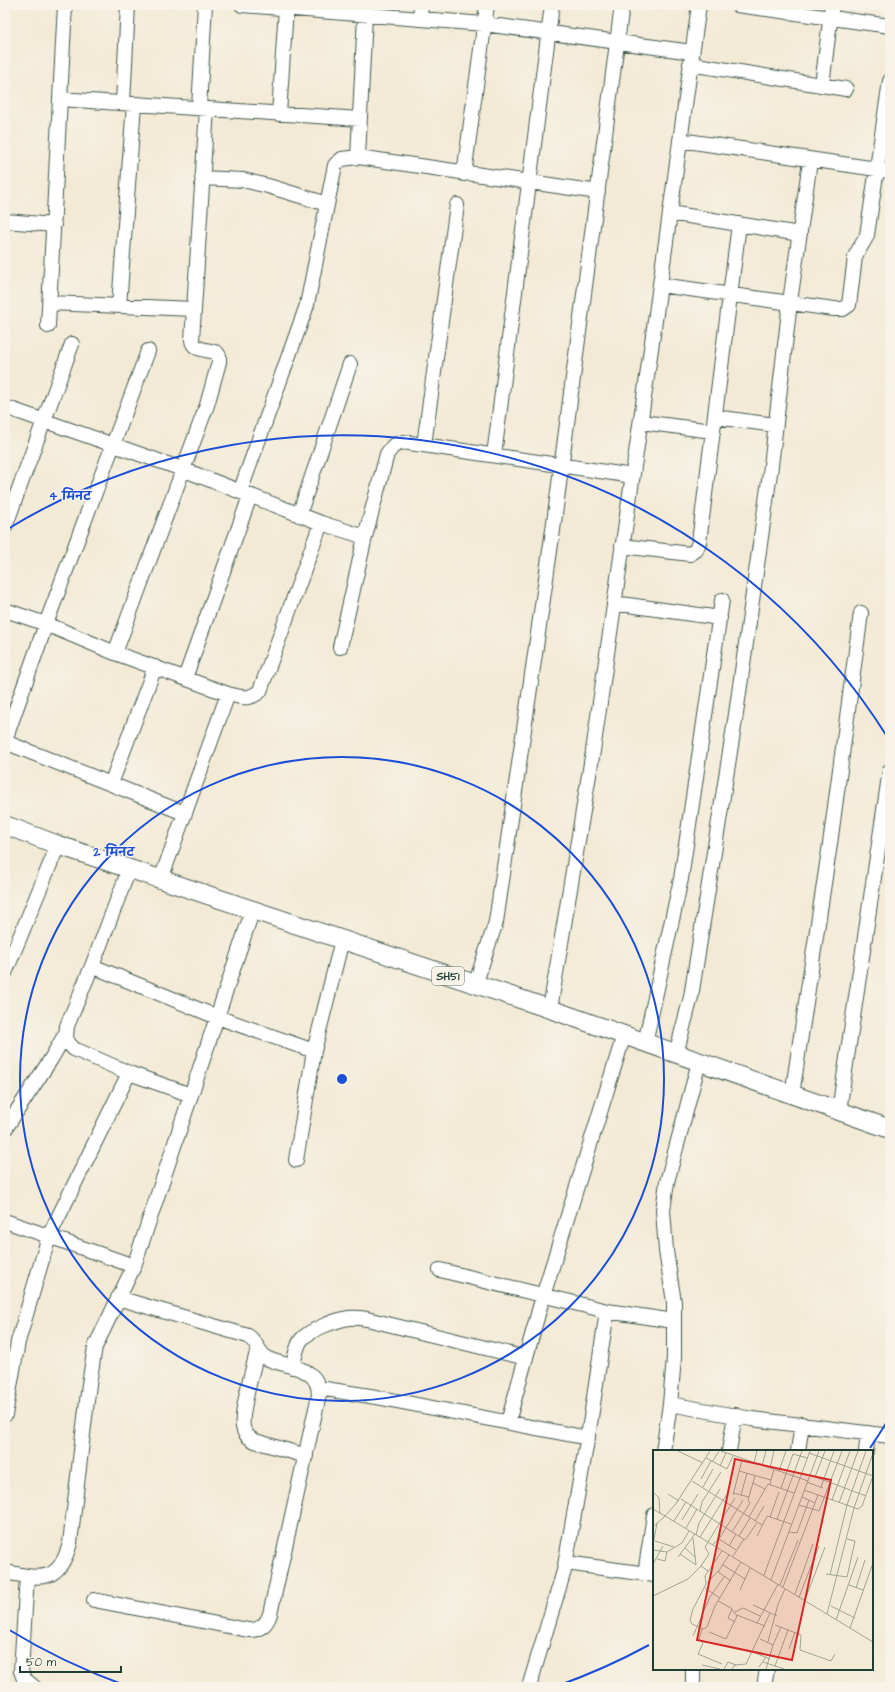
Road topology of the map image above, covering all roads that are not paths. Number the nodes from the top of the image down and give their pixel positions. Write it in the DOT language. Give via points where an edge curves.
graph roads {
  1 [pos="65,5"];
  2 [pos="128,5"];
  3 [pos="205,5"];
  4 [pos="250,5"];
  5 [pos="487,5"];
  6 [pos="552,5"];
  7 [pos="622,5"];
  8 [pos="699,5"];
  9 [pos="737,5"];
  10 [pos="755,6"];
  11 [pos="286,8"];
  12 [pos="329,8"];
  13 [pos="421,12"];
  14 [pos="831,12"];
  15 [pos="365,15"];
  16 [pos="484,24"];
  17 [pos="890,26"];
  18 [pos="549,33"];
  19 [pos="617,42"];
  20 [pos="691,58"];
  21 [pos="890,81"];
  22 [pos="822,85"];
  23 [pos="846,89"];
  24 [pos="60,99"];
  25 [pos="128,103"];
  26 [pos="203,109"];
  27 [pos="279,114"];
  28 [pos="360,120"];
  29 [pos="680,140"];
  30 [pos="358,158"];
  31 [pos="810,161"];
  32 [pos="883,171"];
  33 [pos="464,174"];
  34 [pos="202,178"];
  35 [pos="530,183"];
  36 [pos="598,192"];
  37 [pos="327,204"];
  38 [pos="457,205"];
  39 [pos="670,213"];
  40 [pos="5,221"];
  41 [pos="739,224"];
  42 [pos="54,225"];
  43 [pos="800,234"];
  44 [pos="660,285"];
  45 [pos="730,294"];
  46 [pos="790,302"];
  47 [pos="50,303"];
  48 [pos="119,306"];
  49 [pos="194,309"];
  50 [pos="48,326"];
  51 [pos="72,344"];
  52 [pos="148,351"];
  53 [pos="350,364"];
  54 [pos="5,407"];
  55 [pos="715,417"];
  56 [pos="44,422"];
  57 [pos="640,422"];
  58 [pos="775,425"];
  59 [pos="713,431"];
  60 [pos="113,445"];
  61 [pos="424,445"];
  62 [pos="494,454"];
  63 [pos="561,465"];
  64 [pos="182,469"];
  65 [pos="633,476"];
  66 [pos="245,494"];
  67 [pos="299,515"];
  68 [pos="321,524"];
  69 [pos="5,526"];
  70 [pos="365,537"];
  71 [pos="622,546"];
  72 [pos="722,600"];
  73 [pos="614,603"];
  74 [pos="5,610"];
  75 [pos="861,613"];
  76 [pos="692,614"];
  77 [pos="720,618"];
  78 [pos="46,624"];
  79 [pos="717,634"];
  80 [pos="340,647"];
  81 [pos="115,653"];
  82 [pos="155,667"];
  83 [pos="185,678"];
  84 [pos="228,694"];
  85 [pos="5,741"];
  86 [pos="890,770"];
  87 [pos="111,784"];
  88 [pos="184,813"];
  89 [pos="5,825"];
  90 [pos="58,844"];
  91 [pos="130,867"];
  92 [pos="161,878"];
  93 [pos="253,909"];
  94 [pos="342,940"];
  95 [pos="92,966"];
  96 [pos="5,973"];
  97 [pos="476,985"];
  98 [pos="550,1010"];
  99 [pos="217,1017"];
  100 [pos="66,1033"];
  101 [pos="624,1035"];
  102 [pos="645,1043"];
  103 [pos="314,1051"];
  104 [pos="676,1054"];
  105 [pos="699,1062"];
  106 [pos="129,1073"];
  107 [pos="191,1095"];
  108 [pos="792,1095"];
  109 [pos="839,1111"];
  110 [pos="5,1129"];
  111 [pos="890,1129"];
  112 [pos="296,1160"];
  113 [pos="5,1221"];
  114 [pos="49,1236"];
  115 [pos="134,1266"];
  116 [pos="440,1270"];
  117 [pos="543,1296"];
  118 [pos="118,1298"];
  119 [pos="607,1312"];
  120 [pos="674,1321"];
  121 [pos="258,1348"];
  122 [pos="526,1358"];
  123 [pos="292,1367"];
  124 [pos="319,1388"];
  125 [pos="670,1404"];
  126 [pos="5,1415"];
  127 [pos="735,1415"];
  128 [pos="508,1422"];
  129 [pos="802,1424"];
  130 [pos="868,1433"];
  131 [pos="890,1436"];
  132 [pos="588,1438"];
  133 [pos="664,1450"];
  134 [pos="729,1450"];
  135 [pos="798,1450"];
  136 [pos="866,1450"];
  137 [pos="306,1456"];
  138 [pos="653,1530"];
  139 [pos="566,1563"];
  140 [pos="5,1572"];
  141 [pos="650,1575"];
  142 [pos="27,1577"];
  143 [pos="94,1600"];
  144 [pos="693,1670"];
  145 [pos="767,1670"];
  146 [pos="34,1687"];
  147 [pos="529,1687"];
  148 [pos="693,1687"];
  149 [pos="764,1687"];
  1 -- 24 [label="street"];
  2 -- 25 [label="street"];
  3 -- 26 [label="street"];
  4 -- 11 [label="street"];
  5 -- 16 [label="street"];
  6 -- 18 [label="street"];
  7 -- 19 [label="street"];
  8 -- 20 [label="street"];
  9 -- 10 [label="street"];
  10 -- 14 [label="street"];
  11 -- 12 [label="street"];
  11 -- 27 [label="street"];
  12 -- 15 [label="street"];
  13 -- 15 [label="street"];
  13 -- 16 [label="street"];
  14 -- 17 [label="street"];
  14 -- 22 [label="street"];
  15 -- 28 [label="street"];
  16 -- 18 [label="street"];
  16 -- 33 [label="street"];
  18 -- 19 [label="street"];
  18 -- 35 [label="street"];
  19 -- 20 [label="street"];
  19 -- 36 [label="street"];
  20 -- 22 [label="street"];
  20 -- 29 [label="street"];
  21 -- 32 [label="street"];
  22 -- 23 [label="street"];
  24 -- 25 [label="street"];
  24 -- 42 [label="street"];
  25 -- 26 [label="street"];
  25 -- 48 [label="street"];
  26 -- 27 [label="street"];
  26 -- 34 [label="street"];
  27 -- 28 [label="street"];
  28 -- 30 [label="street"];
  29 -- 31 [label="street"];
  29 -- 39 [label="street"];
  30 -- 33 [label="street"];
  30 -- 37 [label="street" via="342,159 335,165"];
  31 -- 32 [label="street"];
  31 -- 43 [label="street"];
  32 -- 46 [label="street" via="867,235 855,257 849,305 843,309 834,309"];
  33 -- 35 [label="street"];
  34 -- 37 [label="street" via="243,180"];
  34 -- 49 [label="street"];
  35 -- 36 [label="street"];
  35 -- 62 [label="street"];
  36 -- 63 [label="street"];
  37 -- 66 [label="street" via="307,305"];
  38 -- 61 [label="street"];
  39 -- 41 [label="street"];
  39 -- 44 [label="street"];
  40 -- 42 [label="street"];
  41 -- 43 [label="street"];
  41 -- 45 [label="street"];
  42 -- 47 [label="street"];
  43 -- 46 [label="street"];
  44 -- 45 [label="street"];
  44 -- 57 [label="street"];
  45 -- 46 [label="street"];
  45 -- 55 [label="street"];
  46 -- 58 [label="street"];
  47 -- 48 [label="street"];
  47 -- 50 [label="street"];
  48 -- 49 [label="street"];
  49 -- 64 [label="street" via="193,345 217,353 219,362 207,405"];
  51 -- 56 [label="street"];
  52 -- 60 [label="street"];
  53 -- 67 [label="street"];
  54 -- 56 [label="street"];
  55 -- 58 [label="street"];
  55 -- 59 [label="street"];
  56 -- 60 [label="street"];
  56 -- 69 [label="street"];
  57 -- 59 [label="street"];
  57 -- 65 [label="street"];
  58 -- 104 [label="street" via="714,858 691,997"];
  59 -- 71 [label="street" via="696,550 690,554 682,554"];
  60 -- 64 [label="street"];
  60 -- 78 [label="street"];
  61 -- 62 [label="street"];
  61 -- 70 [label="street" via="403,442 394,446 387,454"];
  62 -- 63 [label="street"];
  63 -- 65 [label="street"];
  63 -- 97 [label="street" via="496,922"];
  64 -- 66 [label="street"];
  64 -- 81 [label="street"];
  65 -- 71 [label="street"];
  66 -- 67 [label="street"];
  66 -- 83 [label="street"];
  67 -- 68 [label="street"];
  68 -- 70 [label="street"];
  68 -- 84 [label="street" via="260,691 253,697 244,698"];
  70 -- 80 [label="street"];
  71 -- 73 [label="street"];
  72 -- 77 [label="street"];
  73 -- 76 [label="street"];
  73 -- 98 [label="street" via="593,751"];
  74 -- 78 [label="street"];
  75 -- 108 [label="street" via="830,844"];
  76 -- 77 [label="street"];
  76 -- 79 [label="street"];
  77 -- 79 [label="street"];
  78 -- 81 [label="street"];
  78 -- 85 [label="street"];
  79 -- 102 [label="street" via="681,879"];
  81 -- 82 [label="street"];
  82 -- 83 [label="street"];
  82 -- 87 [label="street"];
  83 -- 84 [label="street"];
  84 -- 88 [label="street"];
  85 -- 87 [label="street"];
  86 -- 109 [label="street"];
  87 -- 88 [label="street"];
  88 -- 92 [label="street"];
  89 -- 90 [label="main road, SH51"];
  90 -- 91 [label="main road, SH51"];
  90 -- 96 [label="street"];
  91 -- 92 [label="main road, SH51"];
  91 -- 95 [label="street"];
  92 -- 93 [label="main road, SH51"];
  93 -- 94 [label="main road, SH51"];
  93 -- 99 [label="street"];
  94 -- 97 [label="main road, SH51"];
  94 -- 103 [label="street"];
  95 -- 99 [label="street"];
  95 -- 100 [label="street"];
  97 -- 98 [label="main road, SH51"];
  98 -- 101 [label="main road, SH51"];
  99 -- 103 [label="street"];
  99 -- 107 [label="street"];
  100 -- 106 [label="street" via="69,1044 74,1049"];
  100 -- 110 [label="street"];
  101 -- 102 [label="main road, SH51"];
  101 -- 117 [label="street"];
  102 -- 104 [label="main road, SH51"];
  103 -- 112 [label="street"];
  104 -- 105 [label="main road, SH51"];
  105 -- 108 [label="main road, SH51"];
  105 -- 120 [label="street" via="667,1182 663,1210"];
  106 -- 107 [label="street"];
  106 -- 114 [label="street"];
  107 -- 115 [label="street"];
  108 -- 109 [label="main road, SH51"];
  109 -- 111 [label="main road, SH51"];
  113 -- 114 [label="street"];
  114 -- 115 [label="street"];
  114 -- 126 [label="street" via="18,1342"];
  115 -- 118 [label="street"];
  116 -- 117 [label="street"];
  117 -- 119 [label="street"];
  117 -- 122 [label="street"];
  118 -- 121 [label="street" via="248,1336"];
  118 -- 142 [label="street" via="95,1347 91,1365 70,1543 66,1556 58,1570 41,1577"];
  119 -- 120 [label="street"];
  119 -- 132 [label="street"];
  120 -- 125 [label="street"];
  121 -- 123 [label="street" via="266,1358"];
  121 -- 137 [label="street" via="243,1413 243,1429 255,1441"];
  122 -- 123 [label="street" via="356,1318 337,1321 304,1336 298,1345"];
  122 -- 128 [label="street"];
  123 -- 124 [label="street" via="308,1372"];
  124 -- 128 [label="street"];
  124 -- 137 [label="street"];
  125 -- 127 [label="street"];
  125 -- 133 [label="street"];
  127 -- 129 [label="street"];
  127 -- 134 [label="street"];
  128 -- 132 [label="street"];
  129 -- 130 [label="street"];
  129 -- 135 [label="street"];
  130 -- 131 [label="street"];
  130 -- 136 [label="street"];
  132 -- 139 [label="street"];
  137 -- 143 [label="street" via="270,1614 264,1625 258,1629 248,1630"];
  138 -- 141 [label="street"];
  139 -- 141 [label="street"];
  139 -- 147 [label="street"];
  140 -- 142 [label="street"];
  142 -- 146 [label="street" via="21,1671 24,1679"];
  144 -- 148 [label="street"];
  145 -- 149 [label="street"];
}
